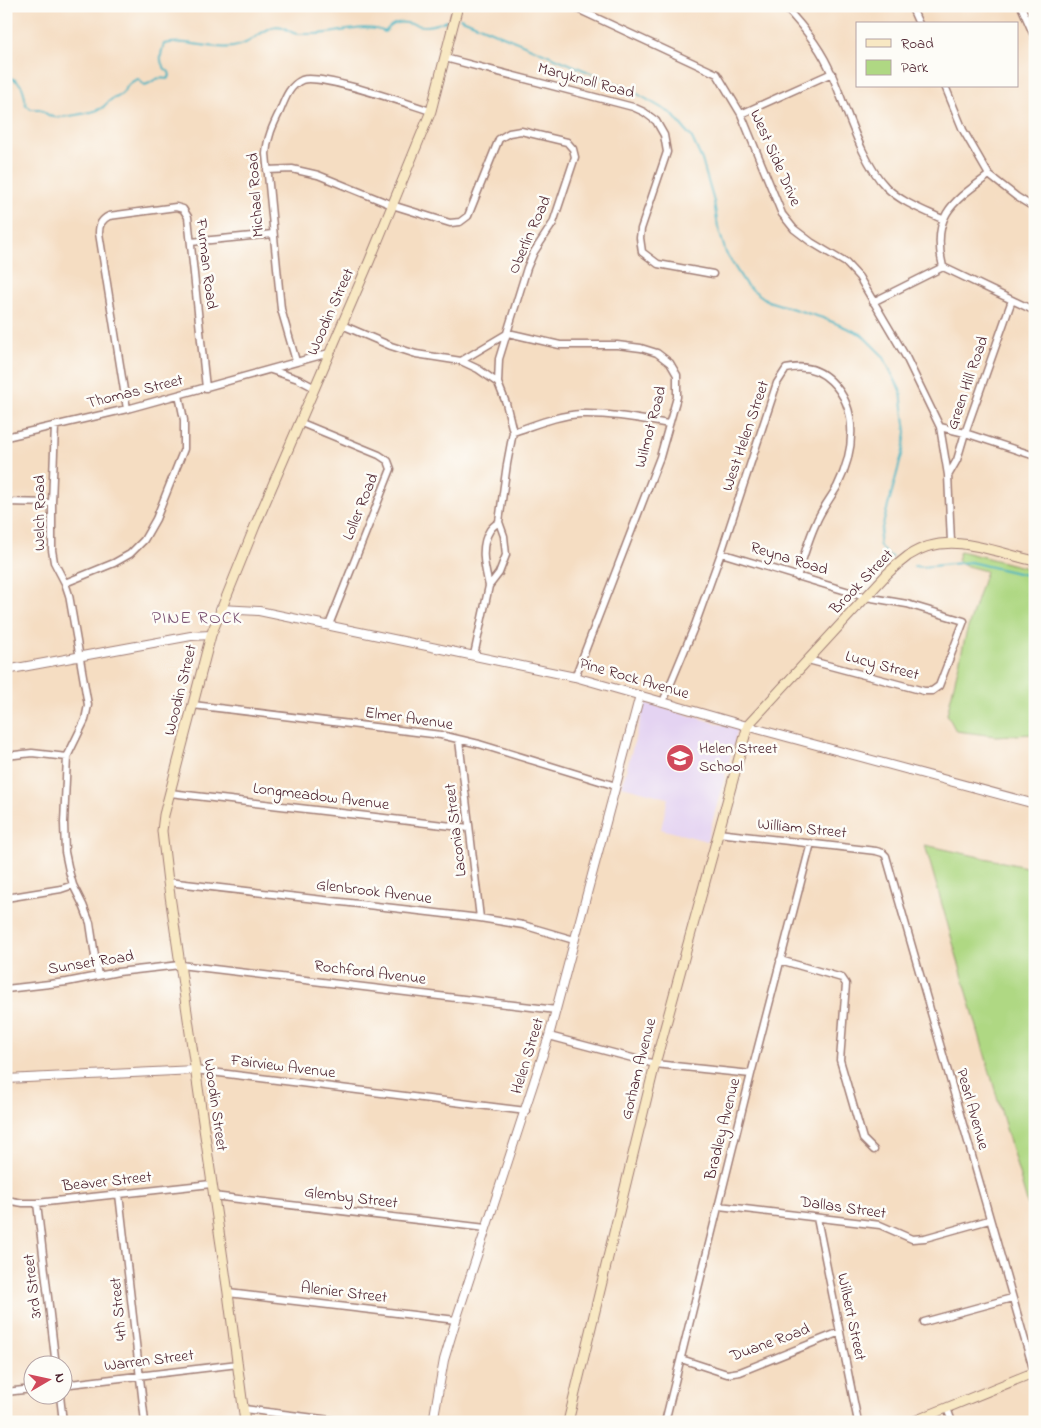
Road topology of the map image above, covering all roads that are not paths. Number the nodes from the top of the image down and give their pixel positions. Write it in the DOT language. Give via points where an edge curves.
graph roads {
  1 [pos="458,6"];
  2 [pos="570,6"];
  3 [pos="784,6"];
  4 [pos="911,6"];
  5 [pos="1021,6"];
  6 [pos="918,22"];
  7 [pos="1035,38"];
  8 [pos="445,58"];
  9 [pos="832,73"];
  10 [pos="946,88"];
  11 [pos="431,111"];
  12 [pos="741,114"];
  13 [pos="267,170"];
  14 [pos="989,175"];
  15 [pos="392,205"];
  16 [pos="1035,208"];
  17 [pos="942,219"];
  18 [pos="273,234"];
  19 [pos="191,242"];
  20 [pos="943,267"];
  21 [pos="713,274"];
  22 [pos="1012,300"];
  23 [pos="873,302"];
  24 [pos="1035,311"];
  25 [pos="342,325"];
  26 [pos="508,333"];
  27 [pos="329,353"];
  28 [pos="296,361"];
  29 [pos="461,361"];
  30 [pos="271,370"];
  31 [pos="498,383"];
  32 [pos="206,388"];
  33 [pos="315,388"];
  34 [pos="179,396"];
  35 [pos="127,409"];
  36 [pos="299,422"];
  37 [pos="669,424"];
  38 [pos="55,426"];
  39 [pos="940,427"];
  40 [pos="514,432"];
  41 [pos="965,433"];
  42 [pos="6,437"];
  43 [pos="1035,456"];
  44 [pos="948,475"];
  45 [pos="6,502"];
  46 [pos="52,503"];
  47 [pos="499,522"];
  48 [pos="951,542"];
  49 [pos="721,553"];
  50 [pos="1035,561"];
  51 [pos="797,577"];
  52 [pos="65,583"];
  53 [pos="489,586"];
  54 [pos="866,597"];
  55 [pos="220,610"];
  56 [pos="964,621"];
  57 [pos="329,625"];
  58 [pos="211,636"];
  59 [pos="474,655"];
  60 [pos="80,656"];
  61 [pos="808,660"];
  62 [pos="6,670"];
  63 [pos="575,677"];
  64 [pos="640,695"];
  65 [pos="663,702"];
  66 [pos="193,705"];
  67 [pos="748,725"];
  68 [pos="459,740"];
  69 [pos="6,756"];
  70 [pos="67,757"];
  71 [pos="616,786"];
  72 [pos="170,793"];
  73 [pos="1035,804"];
  74 [pos="469,828"];
  75 [pos="718,833"];
  76 [pos="811,844"];
  77 [pos="883,853"];
  78 [pos="168,882"];
  79 [pos="73,885"];
  80 [pos="6,898"];
  81 [pos="480,918"];
  82 [pos="574,940"];
  83 [pos="780,960"];
  84 [pos="180,965"];
  85 [pos="98,976"];
  86 [pos="6,989"];
  87 [pos="556,1010"];
  88 [pos="549,1036"];
  89 [pos="655,1064"];
  90 [pos="195,1070"];
  91 [pos="751,1074"];
  92 [pos="6,1079"];
  93 [pos="526,1112"];
  94 [pos="874,1150"];
  95 [pos="211,1184"];
  96 [pos="119,1194"];
  97 [pos="213,1196"];
  98 [pos="6,1200"];
  99 [pos="37,1203"];
  100 [pos="719,1206"];
  101 [pos="817,1218"];
  102 [pos="990,1220"];
  103 [pos="486,1228"];
  104 [pos="228,1293"];
  105 [pos="1012,1298"];
  106 [pos="456,1320"];
  107 [pos="924,1322"];
  108 [pos="840,1332"];
  109 [pos="55,1356"];
  110 [pos="681,1359"];
  111 [pos="238,1364"];
  112 [pos="1034,1372"];
  113 [pos="140,1377"];
  114 [pos="72,1384"];
  115 [pos="22,1390"];
  116 [pos="6,1392"];
  117 [pos="61,1406"];
  118 [pos="947,1408"];
  119 [pos="244,1409"];
  120 [pos="63,1422"];
  121 [pos="145,1422"];
  122 [pos="245,1422"];
  123 [pos="346,1422"];
  124 [pos="433,1422"];
  125 [pos="568,1422"];
  126 [pos="665,1422"];
  127 [pos="858,1422"];
  128 [pos="912,1422"];
  129 [pos="952,1422"];
  1 -- 8 [label="main road, Woodin Street"];
  2 -- 12 [label="street, West Side Drive" via="717,74"];
  3 -- 9 [label="street" via="813,42"];
  4 -- 6 [label="street"];
  5 -- 7 [label="street"];
  8 -- 11 [label="main road, Woodin Street"];
  8 -- 21 [label="street, Maryknoll Road" via="632,107 656,121 664,135 667,152 642,229 642,252 658,264"];
  9 -- 12 [label="street"];
  9 -- 17 [label="street" via="872,171 901,198"];
  10 -- 14 [label="street" via="963,130"];
  11 -- 13 [label="street, Michael Road" via="324,80 302,80 290,90 270,131 266,144"];
  11 -- 15 [label="main road, Woodin Street"];
  12 -- 23 [label="street, West Side Drive" via="782,214 811,242 846,262"];
  13 -- 15 [label="street, Oberlin Road" via="312,174"];
  13 -- 18 [label="street, Michael Road"];
  14 -- 16 [label="street"];
  14 -- 17 [label="street"];
  15 -- 25 [label="main road, Woodin Street"];
  15 -- 26 [label="street, Oberlin Road" via="450,223 460,222 468,216 499,139 521,131 568,142 576,157 553,223 527,268"];
  17 -- 20 [label="street" via="939,232"];
  18 -- 19 [label="street"];
  18 -- 28 [label="street, Michael Road" via="281,309"];
  19 -- 32 [label="street, Furman Road"];
  19 -- 35 [label="street, Furman Road" via="188,217 183,209 176,207 108,216 99,228"];
  20 -- 22 [label="street"];
  20 -- 23 [label="street"];
  22 -- 24 [label="street"];
  22 -- 41 [label="street, Green Hill Road"];
  23 -- 39 [label="street, West Side Drive" via="906,357"];
  25 -- 27 [label="main road, Woodin Street"];
  25 -- 29 [label="street" via="416,354"];
  26 -- 29 [label="street"];
  26 -- 31 [label="street, Oberlin Road" via="499,359"];
  26 -- 37 [label="street, Wilmot Road" via="560,345 617,345 656,353 670,363 676,375 677,397"];
  27 -- 28 [label="street, Thomas Street"];
  27 -- 33 [label="main road, Woodin Street"];
  28 -- 30 [label="street, Thomas Street"];
  29 -- 31 [label="street"];
  30 -- 32 [label="street, Thomas Street"];
  30 -- 33 [label="street"];
  31 -- 40 [label="street, Oberlin Road"];
  32 -- 34 [label="street, Thomas Street"];
  33 -- 36 [label="main road, Woodin Street"];
  34 -- 35 [label="street, Thomas Street"];
  34 -- 52 [label="street" via="184,420 184,448 156,519 144,540 130,554 114,563"];
  35 -- 38 [label="street, Thomas Street"];
  36 -- 55 [label="main road, Woodin Street"];
  36 -- 57 [label="street, Loller Road" via="379,455 388,461 391,469"];
  37 -- 40 [label="street" via="603,414 580,414 552,419"];
  37 -- 63 [label="street, Wilmot Road" via="660,457"];
  38 -- 42 [label="street, Thomas Street"];
  38 -- 46 [label="street, Welch Road"];
  39 -- 41 [label="street"];
  39 -- 44 [label="street, West Side Drive"];
  40 -- 47 [label="street, Oberlin Road"];
  41 -- 43 [label="street"];
  41 -- 44 [label="street, Green Hill Road" via="957,460"];
  44 -- 48 [label="street, West Side Drive"];
  45 -- 46 [label="street"];
  46 -- 52 [label="street, Welch Road" via="52,550 54,562"];
  47 -- 53 [label="street, Oberlin Road" via="490,530 484,548"];
  47 -- 53 [label="street, Oberlin Road" via="506,555 499,573"];
  48 -- 50 [label="main road, Brook Street"];
  48 -- 54 [label="main road, Brook Street" via="930,546 908,556"];
  49 -- 51 [label="street, Reyna Road"];
  49 -- 51 [label="street, West Helen Street" via="778,383 786,369 797,366 811,368 826,376 840,390 850,414 852,438 837,485 816,522"];
  49 -- 65 [label="street, West Helen Street"];
  51 -- 54 [label="street, Reyna Road"];
  52 -- 60 [label="street, Welch Road"];
  53 -- 59 [label="street, Oberlin Road"];
  54 -- 56 [label="street, Reyna Road" via="907,604"];
  54 -- 61 [label="main road, Brook Street"];
  55 -- 57 [label="street, Pine Rock Avenue" via="259,611"];
  55 -- 58 [label="main road, Woodin Street"];
  56 -- 61 [label="street, Lucy Street" via="940,686 932,691"];
  57 -- 59 [label="street, Pine Rock Avenue"];
  58 -- 60 [label="street" via="191,636"];
  58 -- 66 [label="main road, Woodin Street"];
  59 -- 63 [label="street, Pine Rock Avenue"];
  60 -- 62 [label="street"];
  60 -- 70 [label="street, Welch Road" via="88,713"];
  61 -- 67 [label="main road, Brook Street"];
  63 -- 64 [label="street, Pine Rock Avenue"];
  64 -- 65 [label="street, Pine Rock Avenue"];
  64 -- 71 [label="street, Helen Street"];
  65 -- 67 [label="street, Pine Rock Avenue"];
  66 -- 68 [label="street, Elmer Avenue" via="441,735"];
  66 -- 72 [label="main road, Woodin Street"];
  67 -- 73 [label="street, Pine Rock Avenue"];
  67 -- 75 [label="main road, Gorham Avenue"];
  68 -- 71 [label="street, Elmer Avenue"];
  68 -- 74 [label="street, Laconia Street"];
  69 -- 70 [label="street" via="32,753"];
  70 -- 79 [label="street" via="64,823"];
  71 -- 82 [label="street, Helen Street"];
  72 -- 74 [label="street, Longmeadow Avenue"];
  72 -- 78 [label="main road, Woodin Street" via="162,831"];
  74 -- 81 [label="street, Laconia Street"];
  75 -- 76 [label="street, William Street"];
  75 -- 89 [label="main road, Gorham Avenue"];
  76 -- 77 [label="street, William Street"];
  76 -- 83 [label="street, Bradley Avenue"];
  77 -- 102 [label="street, Pearl Avenue" via="888,861"];
  78 -- 81 [label="street, Glenbrook Avenue"];
  78 -- 84 [label="main road, Woodin Street"];
  79 -- 80 [label="street"];
  79 -- 85 [label="street" via="90,923"];
  81 -- 82 [label="street, Glenbrook Avenue" via="522,925"];
  82 -- 87 [label="street, Helen Street"];
  83 -- 91 [label="street, Bradley Avenue"];
  83 -- 94 [label="street" via="842,978 846,984 840,1060 863,1139"];
  84 -- 85 [label="street, Sunset Road"];
  84 -- 87 [label="street, Rochford Avenue"];
  84 -- 90 [label="main road, Woodin Street"];
  85 -- 86 [label="street, Sunset Road"];
  87 -- 88 [label="street, Helen Street"];
  88 -- 89 [label="street"];
  88 -- 93 [label="street, Helen Street"];
  89 -- 91 [label="street"];
  89 -- 125 [label="main road, Gorham Avenue"];
  90 -- 92 [label="street, Fairview Avenue"];
  90 -- 93 [label="street, Fairview Avenue"];
  90 -- 95 [label="main road, Woodin Street"];
  91 -- 100 [label="street, Bradley Avenue"];
  93 -- 103 [label="street, Helen Street"];
  95 -- 96 [label="street, Beaver Street"];
  95 -- 97 [label="main road, Woodin Street"];
  96 -- 99 [label="street, Beaver Street"];
  96 -- 113 [label="street, 4th Street"];
  97 -- 103 [label="street, Glemby Street"];
  97 -- 104 [label="main road, Woodin Street"];
  98 -- 99 [label="street, Beaver Street"];
  99 -- 109 [label="street, 3rd Street"];
  100 -- 101 [label="street, Dallas Street"];
  100 -- 110 [label="street, Bradley Avenue"];
  101 -- 102 [label="street, Dallas Street" via="880,1225 912,1239"];
  101 -- 108 [label="street, Wilbert Street"];
  102 -- 105 [label="street, Pearl Avenue"];
  103 -- 106 [label="street, Helen Street"];
  104 -- 106 [label="street, Alenier Street"];
  104 -- 111 [label="main road, Woodin Street"];
  105 -- 107 [label="street"];
  105 -- 112 [label="street, Pearl Avenue"];
  106 -- 124 [label="street, Helen Street" via="444,1360"];
  108 -- 110 [label="street, Duane Road" via="740,1372 727,1374"];
  108 -- 127 [label="street, Wilbert Street"];
  110 -- 126 [label="street, Bradley Avenue"];
  111 -- 113 [label="street, Warren Street"];
  111 -- 119 [label="main road, Woodin Street"];
  112 -- 118 [label="main road"];
  113 -- 114 [label="street, Warren Street"];
  113 -- 121 [label="street, 4th Street"];
  115 -- 116 [label="street"];
  117 -- 120 [label="street"];
  118 -- 128 [label="main road"];
  118 -- 129 [label="street"];
  119 -- 122 [label="main road, Woodin Street"];
  119 -- 123 [label="street"];
}
